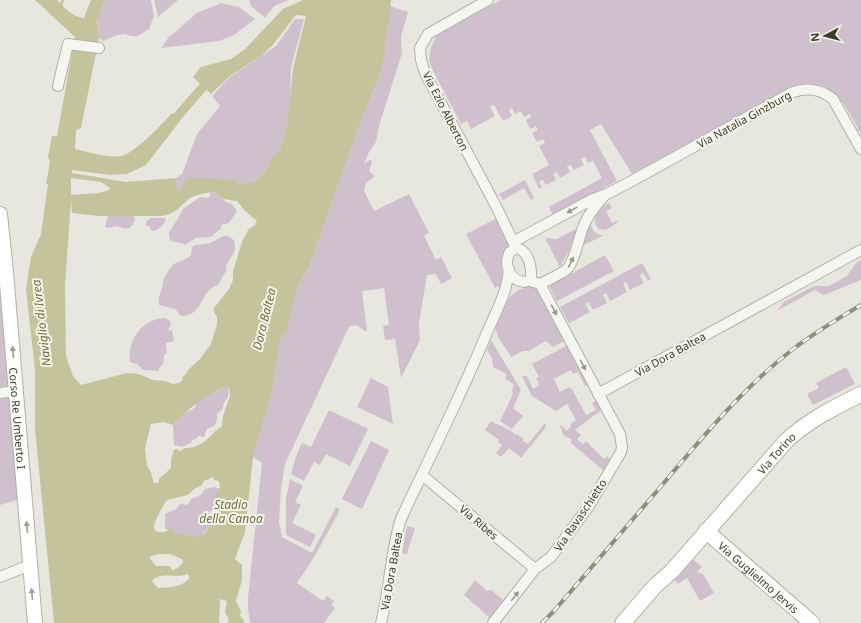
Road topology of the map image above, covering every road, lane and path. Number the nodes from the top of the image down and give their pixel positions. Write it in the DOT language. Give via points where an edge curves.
graph roads {
  1 [pos="488,0"];
  2 [pos="98,48"];
  3 [pos="58,86"];
  4 [pos="861,149"];
  5 [pos="607,194"];
  6 [pos="0,214"];
  7 [pos="515,245"];
  8 [pos="861,250"];
  9 [pos="508,270"];
  10 [pos="527,281"];
  11 [pos="540,284"];
  12 [pos="502,301"];
  13 [pos="16,391"];
  14 [pos="0,393"];
  15 [pos="598,394"];
  16 [pos="861,394"];
  17 [pos="422,475"];
  18 [pos="706,531"];
  19 [pos="30,565"];
  20 [pos="535,569"];
  21 [pos="0,577"];
  22 [pos="35,623"];
  23 [pos="381,623"];
  24 [pos="493,623"];
  25 [pos="623,623"];
  26 [pos="812,623"];
  1 -- 7 [label="street, Via Ezio Alberton" via="428,34 420,48 421,60 425,73"];
  2 -- 3 [label="street" via="68,44"];
  4 -- 5 [label="street, Via Natalia Ginzburg" via="833,99 817,90 801,90 793,92"];
  5 -- 7 [label="street, Via Natalia Ginzburg, one-way" via="593,199"];
  11 -- 5 [label="street, Via Natalia Ginzburg, one-way" via="567,269 587,218"];
  13 -- 6 [label="main road, Corso Re Umberto I, one-way"];
  7 -- 9 [label="street, Via Dora Baltea" via="508,256"];
  7 -- 10 [label="street, Via Ezio Alberton" via="530,264 532,275"];
  8 -- 15 [label="street, Via Dora Baltea"];
  9 -- 10 [label="street" via="513,278"];
  9 -- 12 [label="street, Via Dora Baltea" via="508,282"];
  10 -- 11 [label="street"];
  10 -- 12 [label="street, Via Dora Baltea" via="515,286"];
  11 -- 15 [label="street, one-way"];
  12 -- 17 [label="street, Via Dora Baltea"];
  13 -- 14 [label="street"];
  19 -- 13 [label="main road, Corso Re Umberto I, one-way"];
  15 -- 20 [label="street, Via Ravaschietto" via="620,434 621,452 589,506 551,557"];
  16 -- 18 [label="main road, Via Torino" via="827,411 798,430 776,451"];
  17 -- 20 [label="street, Via Ribes"];
  17 -- 23 [label="street, Via Dora Baltea" via="396,534"];
  18 -- 25 [label="main road, Via Torino"];
  18 -- 26 [label="main road, Via Guglielmo Jervis"];
  19 -- 21 [label="street"];
  22 -- 19 [label="main road, Corso Re Umberto I, one-way"];
  24 -- 20 [label="street, Via Ravaschietto, one-way"];
}
